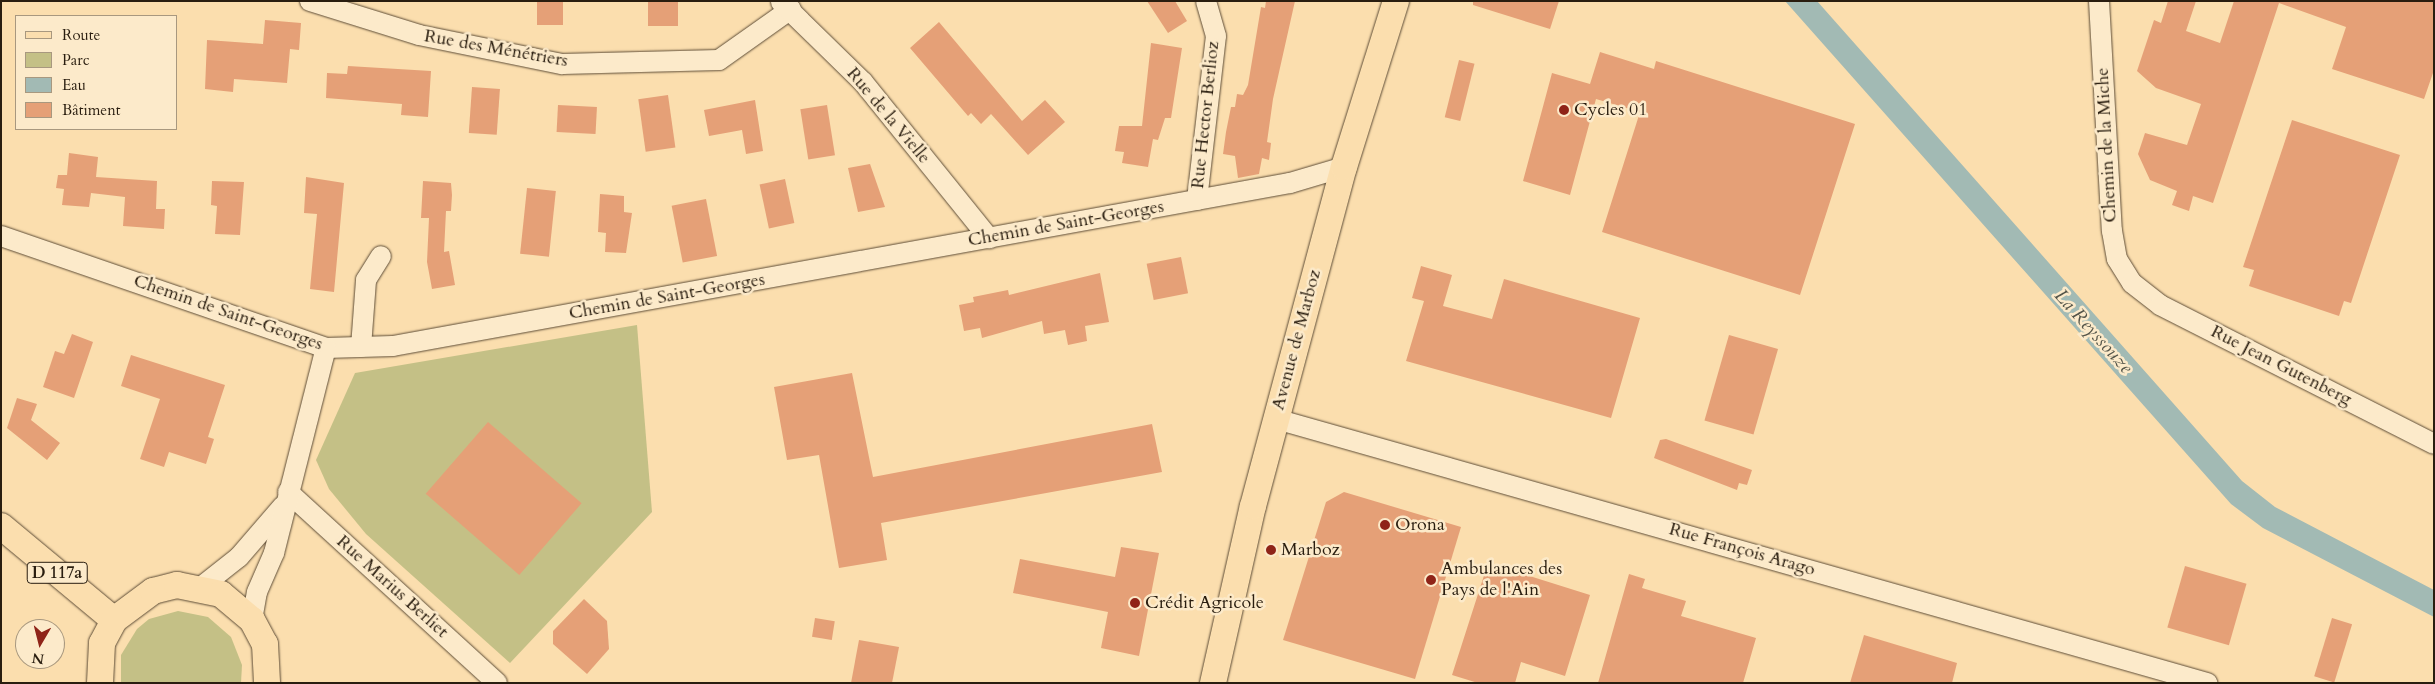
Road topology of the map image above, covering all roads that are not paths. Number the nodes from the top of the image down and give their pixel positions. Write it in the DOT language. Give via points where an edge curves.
graph roads {
  1 [pos="310,1"];
  2 [pos="1206,1"];
  3 [pos="1396,1"];
  4 [pos="2099,1"];
  5 [pos="785,5"];
  6 [pos="1344,167"];
  7 [pos="1197,200"];
  8 [pos="1,236"];
  9 [pos="989,238"];
  10 [pos="380,256"];
  11 [pos="2132,283"];
  12 [pos="361,347"];
  13 [pos="326,348"];
  14 [pos="1276,419"];
  15 [pos="2434,444"];
  16 [pos="286,498"];
  17 [pos="1,526"];
  18 [pos="201,587"];
  19 [pos="114,620"];
  20 [pos="252,620"];
  21 [pos="100,683"];
  22 [pos="267,683"];
  23 [pos="497,683"];
  24 [pos="1213,683"];
  25 [pos="2207,683"];
  1 -- 5 [label="street, Rue des Ménétriers" via="420,36 562,64 719,60"];
  2 -- 7 [label="street, Rue Hector Berlioz" via="1216,36"];
  3 -- 6 [label="main road, Avenue de Marboz"];
  4 -- 11 [label="street, Chemin de la Miche" via="2112,231 2117,259"];
  5 -- 9 [label="street, Rue de la Vielle" via="862,82"];
  6 -- 7 [label="street, Chemin de Saint-Georges" via="1290,183"];
  6 -- 14 [label="main road, Avenue de Marboz"];
  7 -- 9 [label="street, Chemin de Saint-Georges"];
  8 -- 13 [label="street, Chemin de Saint-Georges"];
  9 -- 12 [label="street, Chemin de Saint-Georges" via="409,344"];
  10 -- 12 [label="street" via="366,280"];
  11 -- 15 [label="street, Rue Jean Gutenberg" via="2160,305"];
  12 -- 13 [label="street, Chemin de Saint-Georges"];
  13 -- 16 [label="street"];
  14 -- 24 [label="main road, Avenue de Marboz"];
  14 -- 25 [label="street, Rue François Arago"];
  16 -- 18 [label="street" via="239,557"];
  16 -- 20 [label="street"];
  16 -- 23 [label="street, Rue Marius Berliet"];
  17 -- 19 [label="main road, D 117a"];
  18 -- 19 [label="main road" via="153,590"];
  18 -- 20 [label="main road" via="221,594"];
  19 -- 21 [label="main road" via="102,642"];
  20 -- 22 [label="main road" via="265,644"];
}
